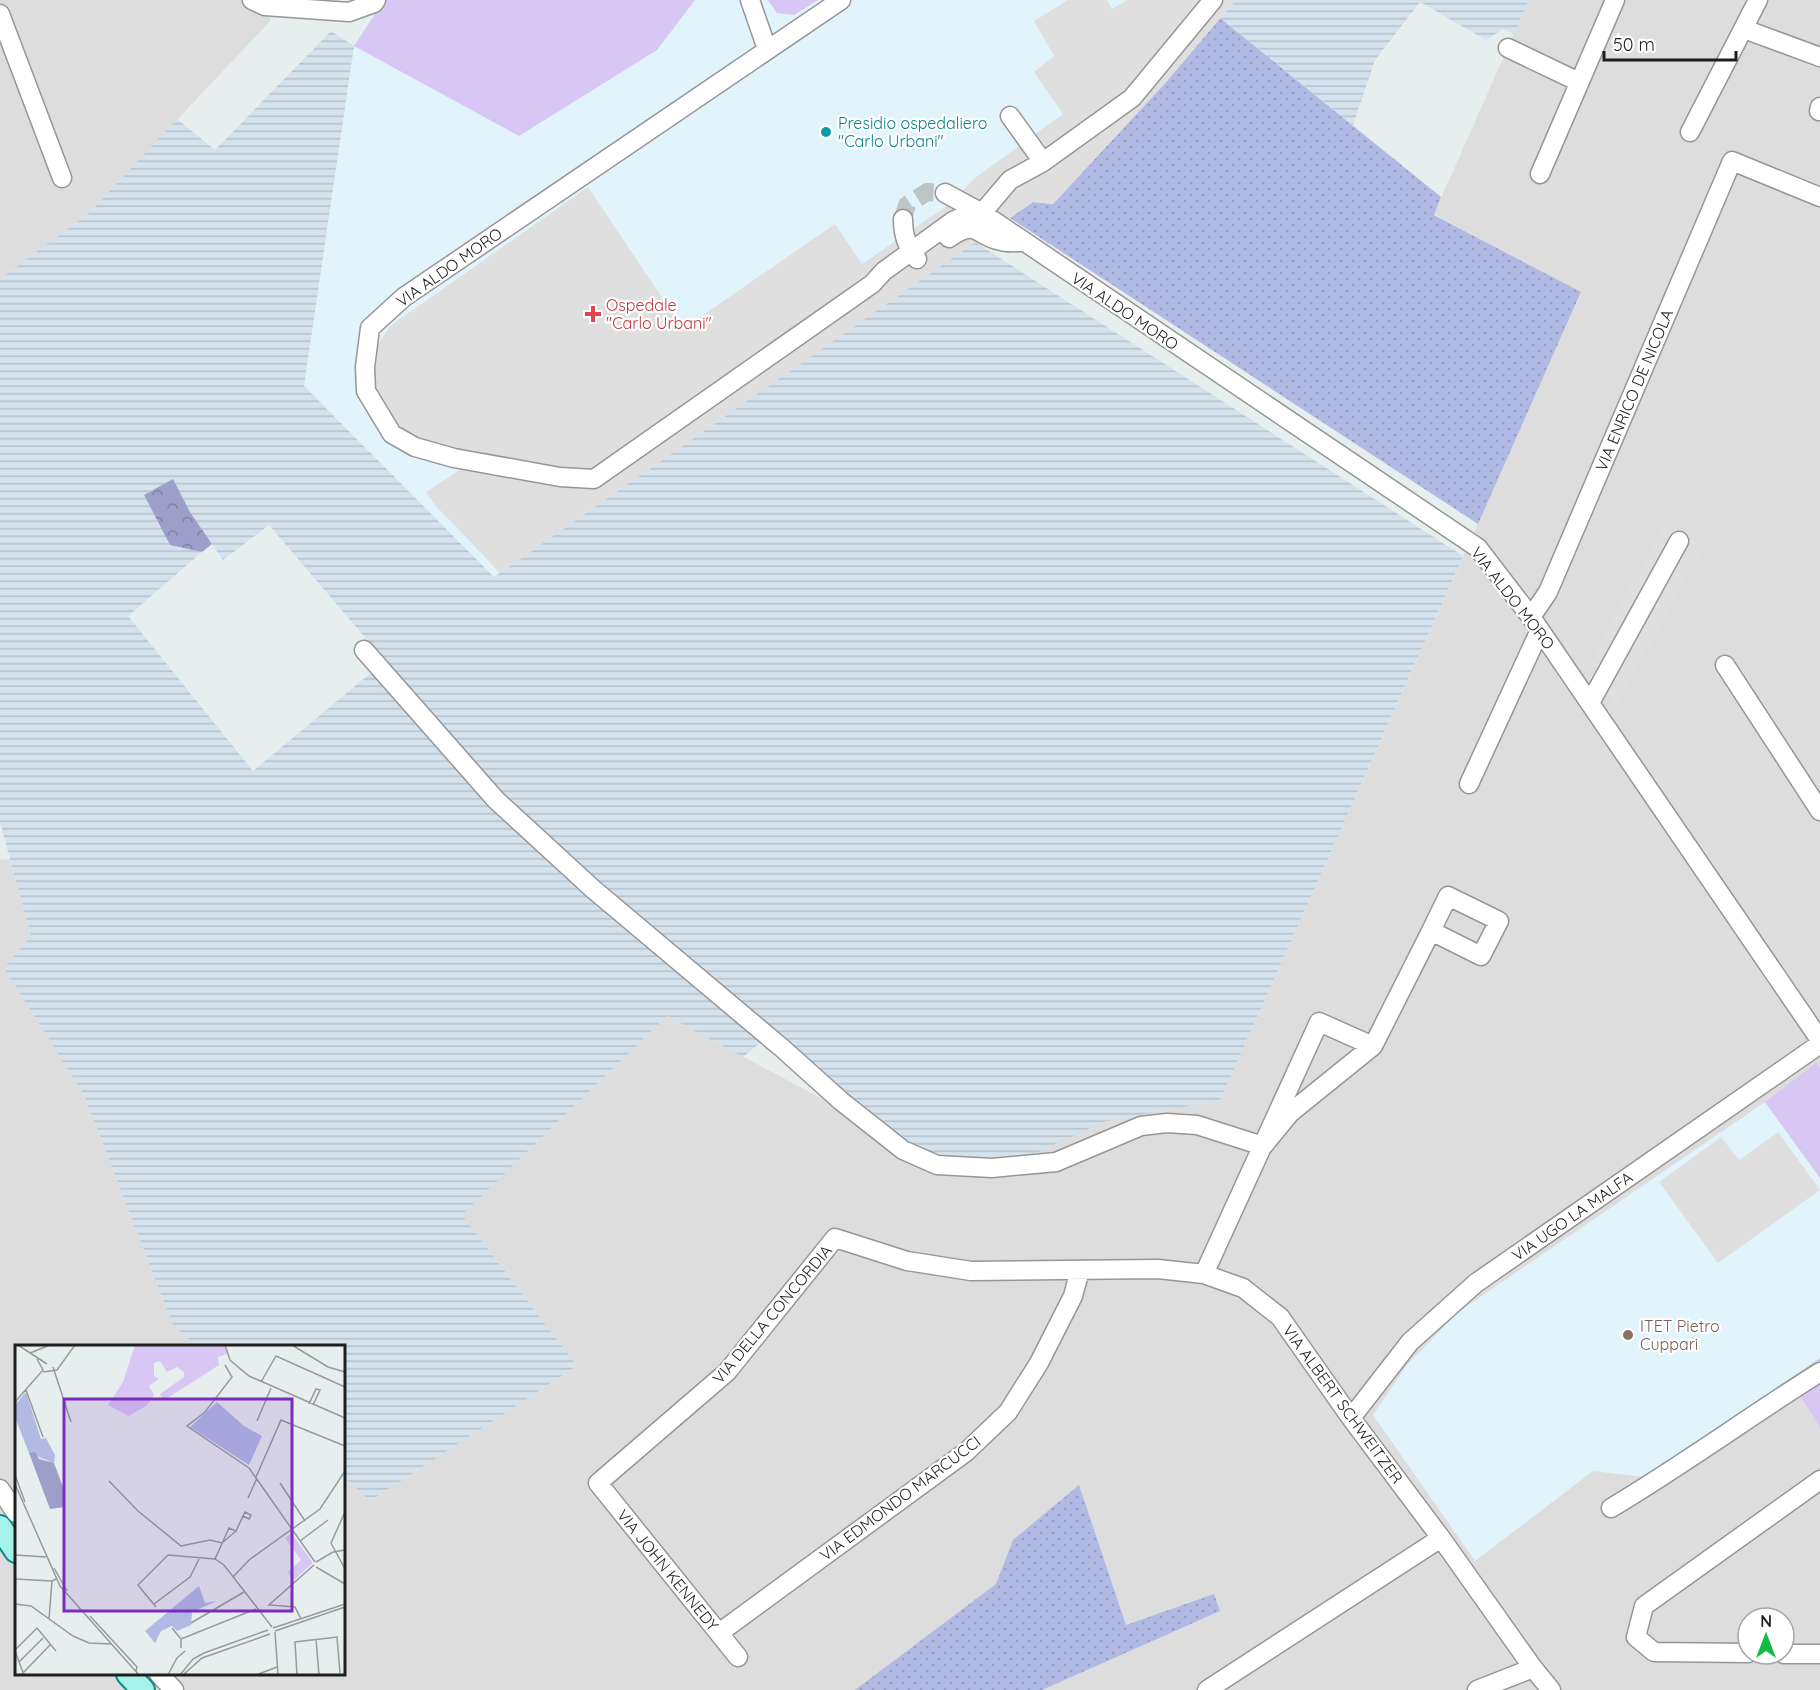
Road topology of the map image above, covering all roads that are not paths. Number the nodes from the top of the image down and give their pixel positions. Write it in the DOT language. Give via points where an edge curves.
graph roads {
  1 [pos="252,0"];
  2 [pos="376,0"];
  3 [pos="750,0"];
  4 [pos="841,0"];
  5 [pos="1213,0"];
  6 [pos="1615,0"];
  7 [pos="1758,0"];
  8 [pos="0,14"];
  9 [pos="1744,28"];
  10 [pos="1508,48"];
  11 [pos="768,49"];
  12 [pos="1820,57"];
  13 [pos="1579,82"];
  14 [pos="1010,116"];
  15 [pos="1690,132"];
  16 [pos="1042,162"];
  17 [pos="1540,174"];
  18 [pos="62,178"];
  19 [pos="945,193"];
  20 [pos="1820,197"];
  21 [pos="982,213"];
  22 [pos="903,219"];
  23 [pos="1022,242"];
  24 [pos="915,255"];
  25 [pos="1679,541"];
  26 [pos="1536,624"];
  27 [pos="364,650"];
  28 [pos="1725,665"];
  29 [pos="1590,703"];
  30 [pos="1469,784"];
  31 [pos="1820,811"];
  32 [pos="1431,931"];
  33 [pos="1820,1042"];
  34 [pos="1372,1046"];
  35 [pos="1263,1146"];
  36 [pos="835,1238"];
  37 [pos="1080,1270"];
  38 [pos="1204,1274"];
  39 [pos="1820,1372"];
  40 [pos="1351,1418"];
  41 [pos="1820,1480"];
  42 [pos="598,1483"];
  43 [pos="0,1489"];
  44 [pos="1611,1508"];
  45 [pos="15,1512"];
  46 [pos="0,1527"];
  47 [pos="1441,1538"];
  48 [pos="15,1550"];
  49 [pos="719,1633"];
  50 [pos="1736,1653"];
  51 [pos="1796,1654"];
  52 [pos="1820,1654"];
  53 [pos="738,1657"];
  54 [pos="1533,1668"];
  55 [pos="129,1675"];
  56 [pos="160,1675"];
  57 [pos="143,1690"];
  58 [pos="174,1690"];
  59 [pos="1207,1690"];
  60 [pos="1477,1690"];
  61 [pos="1551,1690"];
  1 -- 2 [label="street" via="265,6 349,12"];
  3 -- 11 [label="street"];
  4 -- 11 [label="street, VIA ALDO MORO"];
  5 -- 16 [label="street" via="1132,98"];
  6 -- 13 [label="street"];
  7 -- 9 [label="street"];
  8 -- 18 [label="street"];
  9 -- 12 [label="street"];
  9 -- 15 [label="street"];
  10 -- 13 [label="street"];
  11 -- 24 [label="street, VIA ALDO MORO" via="404,297 370,328 366,391 392,434 415,447 454,458 560,477 594,479 872,284 884,271"];
  13 -- 17 [label="street"];
  14 -- 16 [label="street"];
  16 -- 21 [label="street" via="1010,180"];
  19 -- 21 [label="street"];
  20 -- 26 [label="street, VIA ENRICO DE NICOLA" via="1732,161"];
  21 -- 23 [label="street, VIA ALDO MORO"];
  21 -- 24 [label="street, VIA ALDO MORO" via="953,221"];
  22 -- 24 [label="street" via="903,234"];
  23 -- 24 [label="street, VIA ALDO MORO" via="1001,241 970,227"];
  23 -- 26 [label="street, VIA ALDO MORO" via="1478,548"];
  25 -- 29 [label="street"];
  26 -- 29 [label="street, VIA ALDO MORO"];
  26 -- 30 [label="street, VIA ENRICO DE NICOLA"];
  27 -- 35 [label="street" via="496,800 593,889 903,1150 937,1165 992,1168 1056,1162 1141,1126 1167,1123 1197,1125"];
  28 -- 31 [label="street"];
  29 -- 33 [label="street, VIA ALDO MORO"];
  32 -- 34 [label="street"];
  33 -- 40 [label="street, VIA UGO LA MALFA" via="1476,1283 1410,1342"];
  34 -- 35 [label="street" via="1290,1113"];
  34 -- 35 [label="street" via="1319,1022"];
  35 -- 38 [label="street"];
  36 -- 37 [label="street, VIA ALBERT SCHWEITZER" via="907,1261 972,1271"];
  36 -- 42 [label="street, VIA DELLA CONCORDIA" via="727,1372"];
  37 -- 38 [label="street, VIA ALBERT SCHWEITZER" via="1158,1269"];
  37 -- 49 [label="street, VIA EDMONDO MARCUCCI" via="1073,1296 1039,1363 1008,1412 966,1452"];
  38 -- 40 [label="street, VIA ALBERT SCHWEITZER" via="1243,1288 1280,1317"];
  39 -- 44 [label="street"];
  40 -- 47 [label="street, VIA ALBERT SCHWEITZER"];
  41 -- 50 [label="street" via="1644,1606 1636,1637 1654,1652"];
  42 -- 49 [label="street, VIA JOHN KENNEDY"];
  43 -- 45 [label="street"];
  46 -- 48 [label="main road"];
  47 -- 54 [label="street, VIA ALBERT SCHWEITZER"];
  47 -- 59 [label="street"];
  49 -- 53 [label="street, VIA JOHN KENNEDY"];
  51 -- 52 [label="street"];
  54 -- 60 [label="street"];
  54 -- 61 [label="street, VIA ALBERT SCHWEITZER"];
  55 -- 57 [label="main road"];
  56 -- 58 [label="street"];
}
